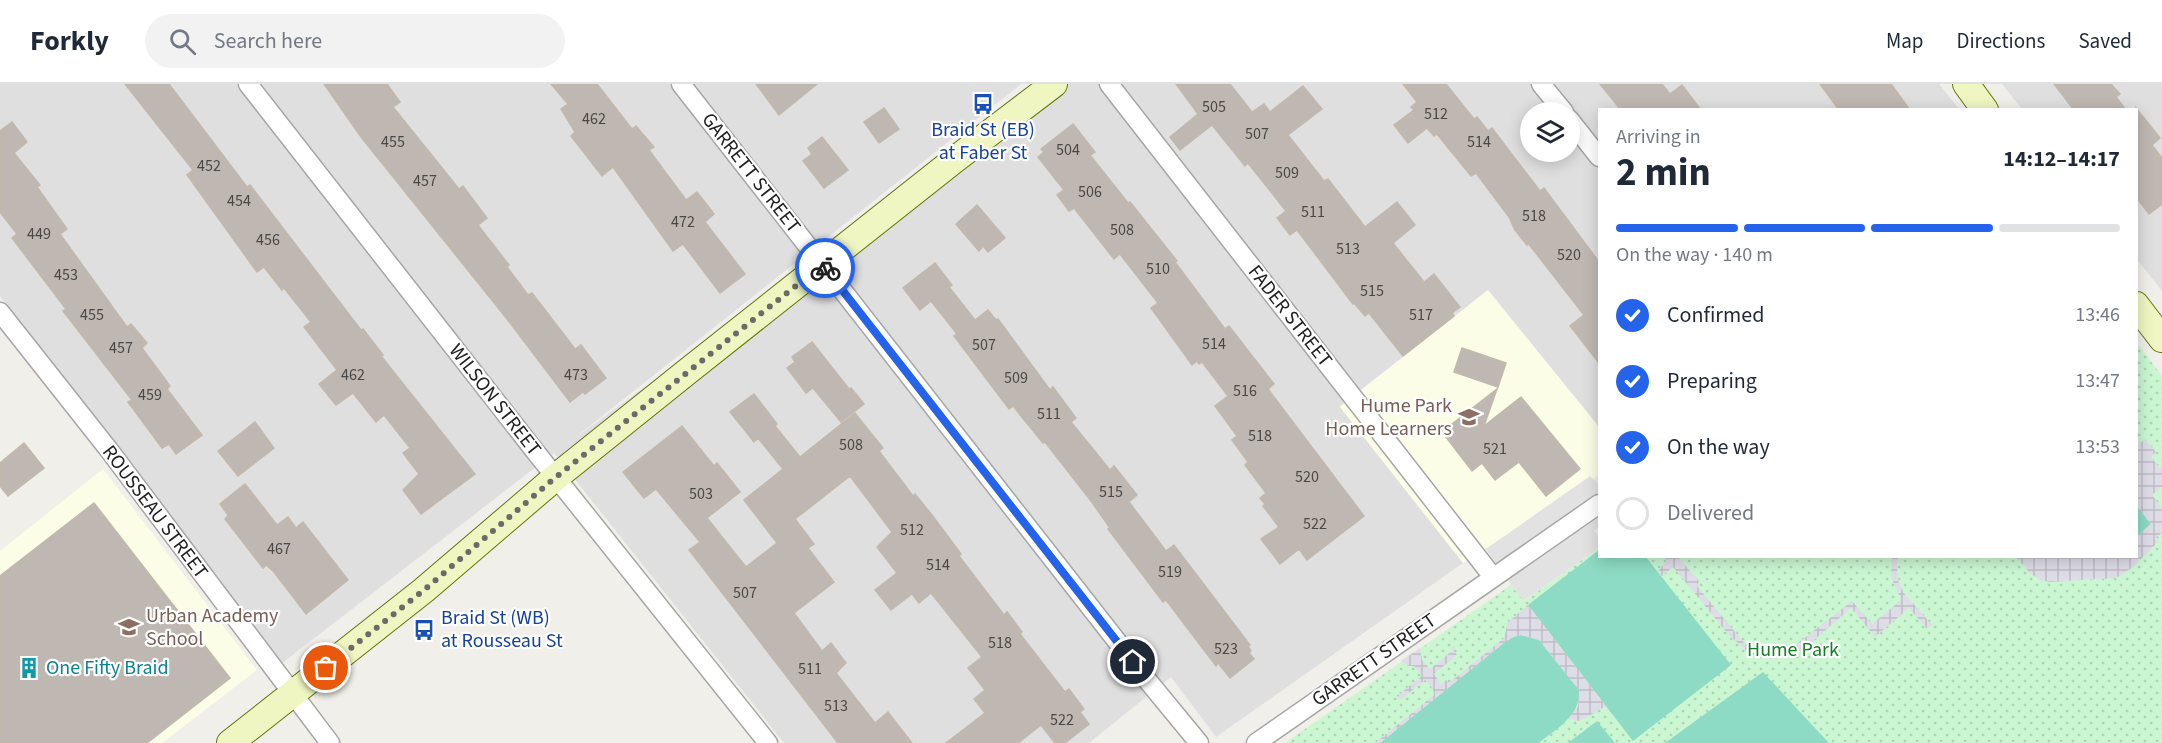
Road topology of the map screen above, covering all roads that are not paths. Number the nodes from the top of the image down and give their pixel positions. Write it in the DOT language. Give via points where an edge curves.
graph roads {
  1 [pos="248,84"];
  2 [pos="681,84"];
  3 [pos="1054,84"];
  4 [pos="1109,84"];
  5 [pos="1541,84"];
  6 [pos="1966,84"];
  7 [pos="1556,102"];
  8 [pos="1984,108"];
  9 [pos="1580,133"];
  10 [pos="1598,156"];
  11 [pos="822,265"];
  12 [pos="2138,308"];
  13 [pos="0,312"];
  14 [pos="2162,339"];
  15 [pos="556,477"];
  16 [pos="1598,505"];
  17 [pos="1493,577"];
  18 [pos="292,694"];
  19 [pos="230,743"];
  20 [pos="330,743"];
  21 [pos="768,743"];
  22 [pos="1199,743"];
  23 [pos="1256,743"];
  1 -- 15 [label="street, WILSON STREET"];
  2 -- 11 [label="street, GARRETT STREET"];
  3 -- 11 [label="main road"];
  4 -- 17 [label="street, FADER STREET"];
  5 -- 7 [label="street"];
  6 -- 8 [label="main road"];
  9 -- 10 [label="street"];
  11 -- 15 [label="main road"];
  11 -- 22 [label="street, GARRETT STREET"];
  12 -- 14 [label="main road"];
  13 -- 18 [label="street, ROUSSEAU STREET"];
  15 -- 18 [label="main road" via="424,590"];
  15 -- 21 [label="street, WILSON STREET"];
  16 -- 17 [label="street, GARRETT STREET"];
  17 -- 23 [label="street, GARRETT STREET"];
  18 -- 19 [label="main road"];
  18 -- 20 [label="street, ROUSSEAU STREET"];
}
